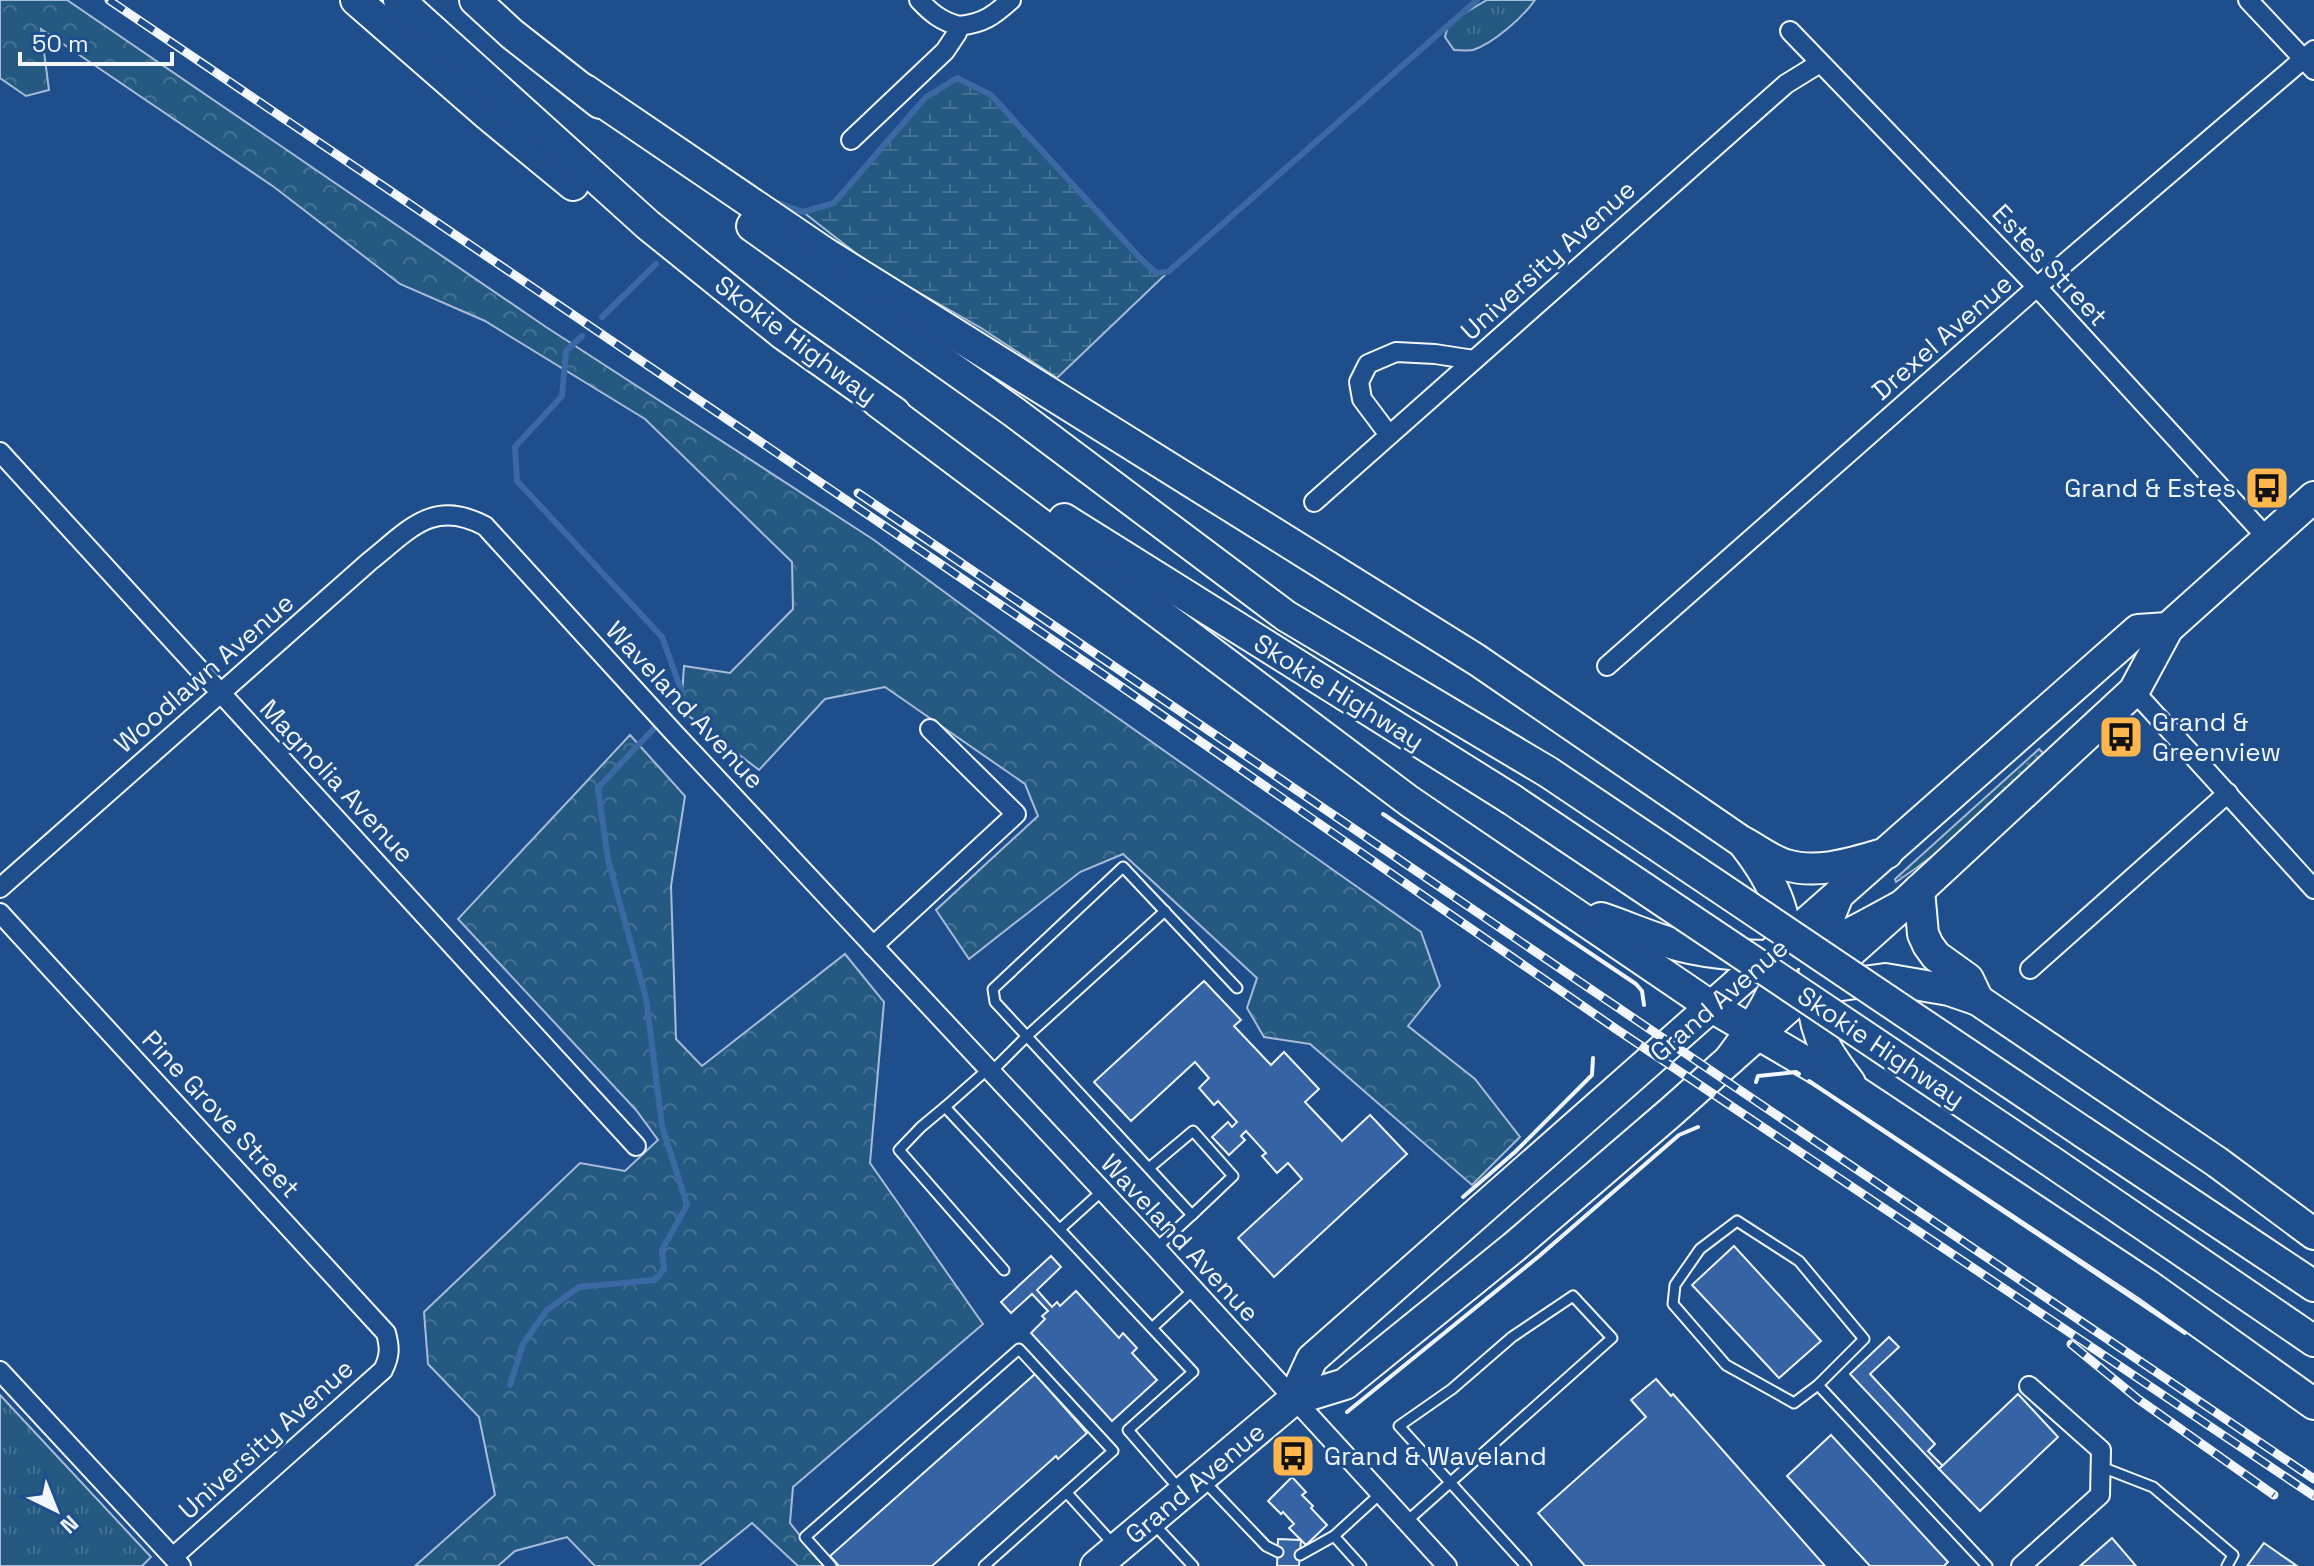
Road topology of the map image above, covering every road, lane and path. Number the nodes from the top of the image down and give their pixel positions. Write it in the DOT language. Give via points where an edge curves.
graph roads {
  1 [pos="356,0"];
  2 [pos="399,0"];
  3 [pos="475,0"];
  4 [pos="919,0"];
  5 [pos="1011,0"];
  6 [pos="2248,0"];
  7 [pos="959,26"];
  8 [pos="1790,31"];
  9 [pos="2311,60"];
  10 [pos="1820,63"];
  11 [pos="585,90"];
  12 [pos="851,140"];
  13 [pos="2037,287"];
  14 [pos="783,334"];
  15 [pos="1474,360"];
  16 [pos="878,402"];
  17 [pos="1389,435"];
  18 [pos="0,452"];
  19 [pos="2314,497"];
  20 [pos="1314,502"];
  21 [pos="451,514"];
  22 [pos="2268,539"];
  23 [pos="2168,628"];
  24 [pos="1607,666"];
  25 [pos="2134,691"];
  26 [pos="220,693"];
  27 [pos="930,729"];
  28 [pos="2228,793"];
  29 [pos="1741,841"];
  30 [pos="1887,853"];
  31 [pos="0,888"];
  32 [pos="2314,889"];
  33 [pos="1838,895"];
  34 [pos="1911,898"];
  35 [pos="1572,910"];
  36 [pos="1165,911"];
  37 [pos="0,913"];
  38 [pos="1821,945"];
  39 [pos="873,946"];
  40 [pos="1780,951"];
  41 [pos="2030,969"];
  42 [pos="1237,988"];
  43 [pos="1811,988"];
  44 [pos="1771,996"];
  45 [pos="1978,1000"];
  46 [pos="1710,1012"];
  47 [pos="1755,1032"];
  48 [pos="1027,1036"];
  49 [pos="989,1070"];
  50 [pos="1855,1091"];
  51 [pos="945,1107"];
  52 [pos="636,1146"];
  53 [pos="1149,1168"];
  54 [pos="1102,1191"];
  55 [pos="1192,1215"];
  56 [pos="1060,1229"];
  57 [pos="2314,1234"];
  58 [pos="1156,1248"];
  59 [pos="1004,1270"];
  60 [pos="2149,1286"];
  61 [pos="2314,1286"];
  62 [pos="1193,1290"];
  63 [pos="1152,1328"];
  64 [pos="2314,1341"];
  65 [pos="389,1357"];
  66 [pos="0,1371"];
  67 [pos="1818,1385"];
  68 [pos="2029,1386"];
  69 [pos="2314,1386"];
  70 [pos="1293,1400"];
  71 [pos="2314,1404"];
  72 [pos="2099,1466"];
  73 [pos="1450,1482"];
  74 [pos="1192,1486"];
  75 [pos="1067,1493"];
  76 [pos="1380,1494"];
  77 [pos="1151,1520"];
  78 [pos="1406,1522"];
  79 [pos="1334,1536"];
  80 [pos="1278,1552"];
  81 [pos="1300,1555"];
  82 [pos="1111,1556"];
  83 [pos="172,1563"];
  84 [pos="831,1566"];
  85 [pos="984,1566"];
  86 [pos="1193,1566"];
  87 [pos="1361,1566"];
  88 [pos="1447,1566"];
  89 [pos="1526,1566"];
  90 [pos="1987,1566"];
  91 [pos="2021,1566"];
  92 [pos="2227,1566"];
  1 -- 14 [label="main road" via="615,219"];
  2 -- 14 [label="main road, Skokie Highway" via="648,225"];
  3 -- 11 [label="main road, Skokie Highway"];
  4 -- 7 [label="street" via="932,14"];
  5 -- 7 [label="street" via="992,17"];
  6 -- 9 [label="street"];
  7 -- 12 [label="street" via="945,51"];
  8 -- 10 [label="street, Estes Street"];
  9 -- 13 [label="street, Drexel Avenue"];
  10 -- 13 [label="street, Estes Street"];
  10 -- 15 [label="street, University Avenue" via="1786,84"];
  11 -- 29 [label="main road" via="825,253 1477,660"];
  11 -- 61 [label="main road, Skokie Highway, bridge" via="712,197 1014,412 1286,616 1548,772"];
  13 -- 22 [label="street, Estes Street"];
  13 -- 24 [label="street, Drexel Avenue"];
  14 -- 16 [label="main road, Skokie Highway"];
  15 -- 17 [label="street, University Avenue"];
  15 -- 17 [label="street" via="1396,352 1368,364 1359,382 1362,399"];
  16 -- 35 [label="main road" via="1409,801"];
  16 -- 64 [label="main road, Skokie Highway, bridge" via="1511,799"];
  17 -- 20 [label="street, University Avenue"];
  18 -- 26 [label="street, Magnolia Avenue"];
  19 -- 22 [label="main road, Grand Avenue"];
  21 -- 26 [label="street, Woodlawn Avenue" via="416,525"];
  21 -- 39 [label="street, Waveland Avenue" via="485,526"];
  22 -- 23 [label="main road, Grand Avenue"];
  23 -- 25 [label="main road, Grand Avenue"];
  23 -- 30 [label="main road, Grand Avenue" via="2138,630"];
  25 -- 28 [label="street"];
  25 -- 34 [label="main road, Grand Avenue"];
  26 -- 31 [label="street, Woodlawn Avenue"];
  26 -- 52 [label="street, Magnolia Avenue"];
  27 -- 39 [label="street" via="1016,814"];
  28 -- 32 [label="street"];
  28 -- 41 [label="street"];
  29 -- 30 [label="main road" via="1786,865 1818,868"];
  29 -- 40 [label="main road" via="1777,895 1786,928"];
  30 -- 33 [label="main road, Grand Avenue"];
  33 -- 38 [label="main road"];
  33 -- 40 [label="main road, Grand Avenue"];
  34 -- 38 [label="main road"];
  34 -- 43 [label="main road, Grand Avenue"];
  34 -- 45 [label="main road" via="1928,945 1968,979"];
  35 -- 40 [label="main road" via="1682,946 1731,954"];
  35 -- 46 [label="main road"];
  36 -- 42 [label="lane"];
  36 -- 48 [label="lane"];
  36 -- 48 [label="lane" via="1123,867 993,989 995,1002"];
  37 -- 65 [label="street, Pine Grove Street" via="386,1333"];
  38 -- 40 [label="main road"];
  38 -- 43 [label="main road"];
  39 -- 49 [label="street, Waveland Avenue"];
  40 -- 44 [label="main road"];
  40 -- 46 [label="main road, Grand Avenue"];
  43 -- 44 [label="main road"];
  43 -- 45 [label="main road" via="1885,979"];
  43 -- 47 [label="main road, Grand Avenue"];
  43 -- 50 [label="main road" via="1820,1035"];
  44 -- 46 [label="main road"];
  44 -- 47 [label="main road"];
  45 -- 57 [label="main road"];
  46 -- 47 [label="main road"];
  46 -- 70 [label="main road, Grand Avenue" via="1312,1359"];
  47 -- 50 [label="main road"];
  47 -- 70 [label="main road, Grand Avenue" via="1514,1247 1345,1384"];
  48 -- 49 [label="lane"];
  48 -- 53 [label="lane"];
  49 -- 51 [label="lane"];
  49 -- 54 [label="street, Waveland Avenue"];
  50 -- 60 [label="main road"];
  51 -- 56 [label="lane"];
  51 -- 59 [label="lane" via="899,1150"];
  53 -- 55 [label="lane"];
  53 -- 55 [label="lane" via="1193,1131 1233,1176"];
  54 -- 56 [label="lane"];
  54 -- 58 [label="street, Waveland Avenue"];
  55 -- 58 [label="lane"];
  56 -- 63 [label="lane"];
  58 -- 62 [label="street, Waveland Avenue"];
  60 -- 69 [label="main road"];
  60 -- 71 [label="main road"];
  62 -- 63 [label="lane"];
  62 -- 70 [label="street, Waveland Avenue"];
  63 -- 74 [label="lane" via="1193,1372 1128,1430"];
  65 -- 83 [label="street, University Avenue" via="383,1370"];
  66 -- 83 [label="street"];
  67 -- 67 [label="lane" via="1864,1339 1799,1261 1737,1221 1700,1249 1675,1285 1673,1304 1726,1365 1794,1403"];
  67 -- 90 [label="lane"];
  68 -- 72 [label="street" via="2101,1450"];
  70 -- 74 [label="main road, Grand Avenue"];
  70 -- 76 [label="street, Waveland Avenue"];
  72 -- 91 [label="street" via="2100,1495"];
  72 -- 92 [label="lane" via="2153,1487 2233,1555"];
  73 -- 73 [label="lane" via="1399,1426 1573,1296 1612,1338"];
  73 -- 78 [label="lane"];
  73 -- 89 [label="lane"];
  74 -- 77 [label="main road, Grand Avenue"];
  74 -- 80 [label="lane"];
  75 -- 82 [label="lane"];
  75 -- 84 [label="lane" via="1113,1451 1019,1349 805,1537"];
  75 -- 85 [label="lane"];
  76 -- 78 [label="street, Waveland Avenue"];
  76 -- 79 [label="lane"];
  77 -- 82 [label="main road, Grand Avenue"];
  77 -- 86 [label="lane"];
  78 -- 88 [label="street, Waveland Avenue"];
  79 -- 81 [label="lane"];
  79 -- 87 [label="lane"];
}
